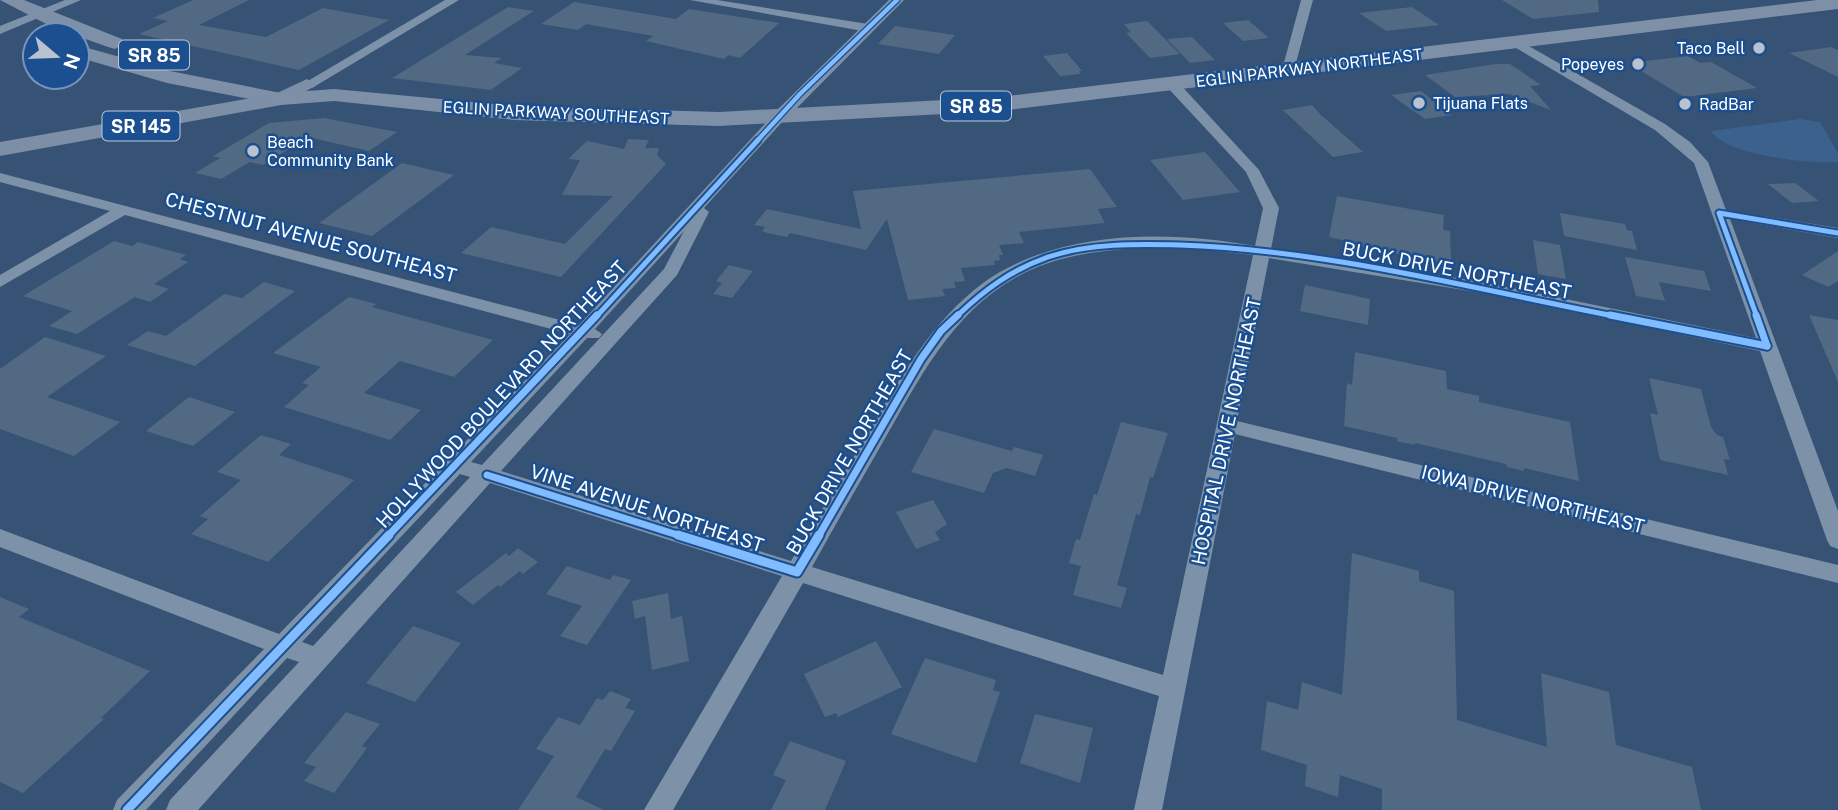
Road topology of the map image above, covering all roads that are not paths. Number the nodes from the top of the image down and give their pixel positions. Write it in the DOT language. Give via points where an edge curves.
graph roads {
  1 [pos="9,0"];
  2 [pos="75,0"];
  3 [pos="453,0"];
  4 [pos="696,0"];
  5 [pos="897,0"];
  6 [pos="1307,0"];
  7 [pos="1838,3"];
  8 [pos="41,15"];
  9 [pos="4,25"];
  10 [pos="868,28"];
  11 [pos="21,31"];
  12 [pos="1515,43"];
  13 [pos="91,55"];
  14 [pos="1288,70"];
  15 [pos="1172,84"];
  16 [pos="307,85"];
  17 [pos="334,96"];
  18 [pos="281,99"];
  19 [pos="779,117"];
  20 [pos="3,151"];
  21 [pos="0,177"];
  22 [pos="712,189"];
  23 [pos="124,209"];
  24 [pos="1720,213"];
  25 [pos="1838,233"];
  26 [pos="1263,252"];
  27 [pos="0,282"];
  28 [pos="583,331"];
  29 [pos="611,339"];
  30 [pos="1768,346"];
  31 [pos="1227,425"];
  32 [pos="456,465"];
  33 [pos="487,474"];
  34 [pos="0,538"];
  35 [pos="1838,540"];
  36 [pos="797,572"];
  37 [pos="1838,574"];
  38 [pos="283,646"];
  39 [pos="318,659"];
  40 [pos="1172,690"];
  41 [pos="127,810"];
  42 [pos="180,810"];
  43 [pos="658,810"];
  44 [pos="1148,810"];
  1 -- 8 [label="highway, EGLIN PARKWAY SOUTHEAST / SR 85"];
  2 -- 8 [label="street"];
  3 -- 16 [label="street"];
  4 -- 10 [label="street"];
  5 -- 10 [label="street, HOLLYWOOD BOULEVARD NORTHEAST"];
  6 -- 14 [label="street"];
  7 -- 12 [label="highway, EGLIN PARKWAY NORTHEAST / SR 85"];
  8 -- 9 [label="street"];
  8 -- 16 [label="highway, EGLIN PARKWAY SOUTHEAST / SR 85" via="148,53"];
  9 -- 11 [label="highway"];
  10 -- 19 [label="street, HOLLYWOOD BOULEVARD NORTHEAST"];
  12 -- 14 [label="highway, EGLIN PARKWAY NORTHEAST / SR 85"];
  12 -- 24 [label="street" via="1685,145 1701,162"];
  13 -- 18 [label="highway, EGLIN PARKWAY SOUTHEAST / SR 85" via="167,77"];
  14 -- 15 [label="highway, EGLIN PARKWAY NORTHEAST / SR 85"];
  15 -- 19 [label="highway, EGLIN PARKWAY NORTHEAST / SR 85" via="929,110"];
  15 -- 26 [label="street, HOSPITAL DRIVE NORTHEAST" via="1243,158 1268,196 1271,208"];
  16 -- 17 [label="highway, EGLIN PARKWAY SOUTHEAST / SR 85"];
  16 -- 18 [label="main road"];
  17 -- 18 [label="highway, EGLIN PARKWAY SOUTHEAST / SR 85"];
  17 -- 19 [label="highway, EGLIN PARKWAY SOUTHEAST / SR 85" via="573,116"];
  18 -- 20 [label="main road, SR 145"];
  19 -- 22 [label="street, HOLLYWOOD BOULEVARD NORTHEAST"];
  21 -- 23 [label="street, CHESTNUT AVENUE SOUTHEAST"];
  22 -- 28 [label="street, HOLLYWOOD BOULEVARD NORTHEAST"];
  22 -- 29 [label="street, HOLLYWOOD BOULEVARD NORTHEAST" via="671,271"];
  23 -- 27 [label="street"];
  23 -- 28 [label="street, CHESTNUT AVENUE SOUTHEAST"];
  24 -- 25 [label="street"];
  24 -- 30 [label="street"];
  26 -- 30 [label="street, BUCK DRIVE NORTHEAST" via="1356,265"];
  26 -- 31 [label="street, HOSPITAL DRIVE NORTHEAST"];
  26 -- 36 [label="street, BUCK DRIVE NORTHEAST" via="1211,245 1099,247 1049,257 990,285 958,312 921,359"];
  28 -- 29 [label="street, CHESTNUT AVENUE SOUTHEAST"];
  28 -- 32 [label="street, HOLLYWOOD BOULEVARD NORTHEAST"];
  29 -- 33 [label="street, HOLLYWOOD BOULEVARD NORTHEAST"];
  30 -- 35 [label="street"];
  31 -- 37 [label="street, IOWA DRIVE NORTHEAST"];
  31 -- 40 [label="street, HOSPITAL DRIVE NORTHEAST"];
  32 -- 33 [label="street, VINE AVENUE NORTHEAST"];
  32 -- 38 [label="street, HOLLYWOOD BOULEVARD NORTHEAST"];
  33 -- 36 [label="street, VINE AVENUE NORTHEAST"];
  33 -- 39 [label="street, HOLLYWOOD BOULEVARD NORTHEAST"];
  34 -- 38 [label="street"];
  36 -- 40 [label="street, VINE AVENUE NORTHEAST"];
  36 -- 43 [label="street, BUCK DRIVE NORTHEAST"];
  38 -- 39 [label="street"];
  38 -- 41 [label="street, HOLLYWOOD BOULEVARD NORTHEAST"];
  39 -- 42 [label="street, HOLLYWOOD BOULEVARD NORTHEAST"];
  40 -- 44 [label="street, HOSPITAL DRIVE NORTHEAST"];
}
